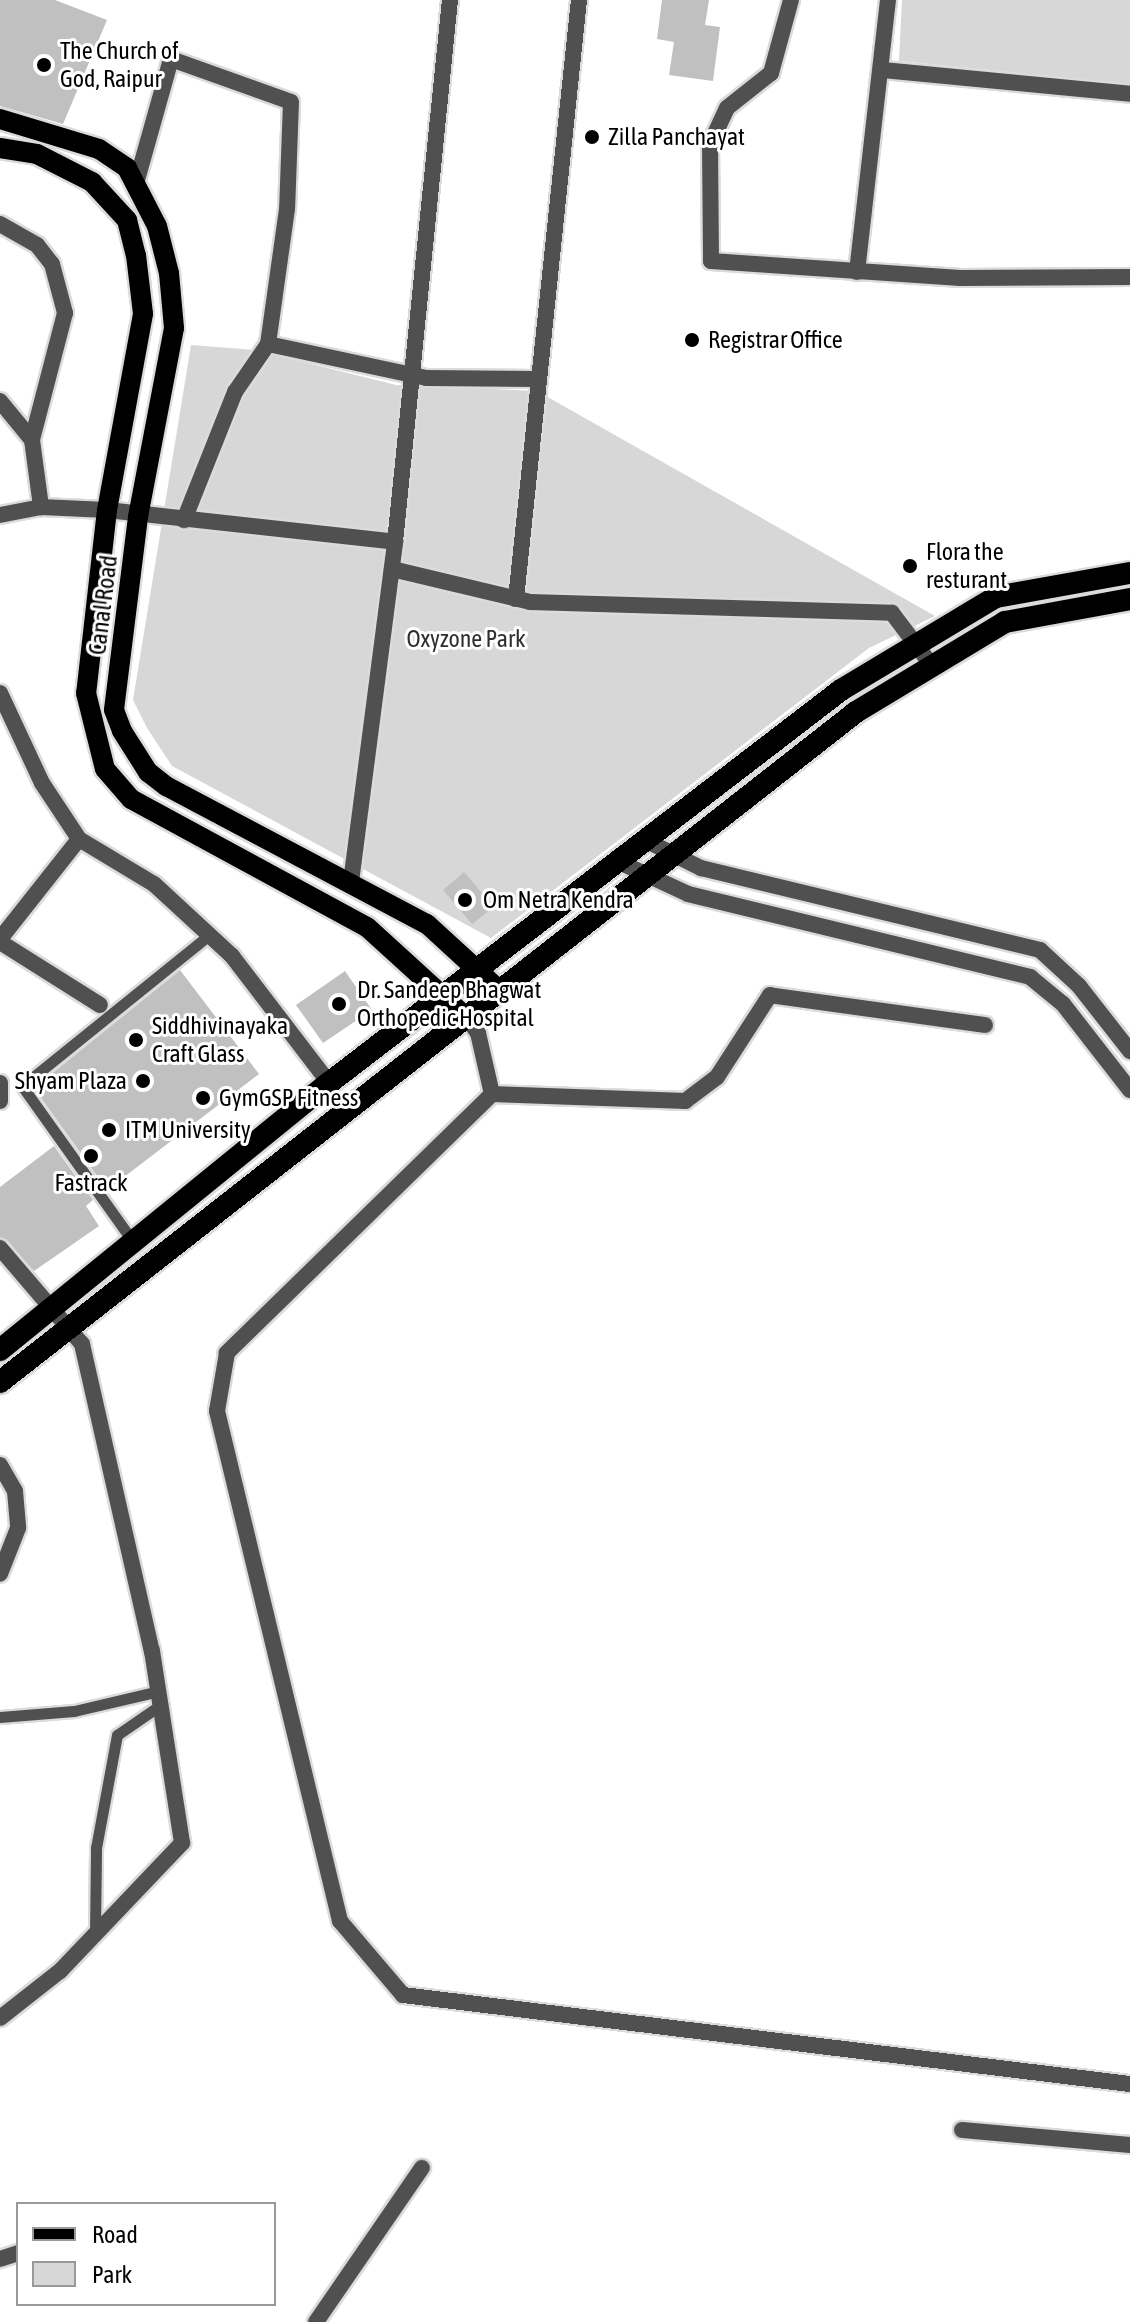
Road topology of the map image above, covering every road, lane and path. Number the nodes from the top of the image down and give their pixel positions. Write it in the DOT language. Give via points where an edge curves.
graph roads {
  1 [pos="450,0"];
  2 [pos="579,0"];
  3 [pos="791,0"];
  4 [pos="888,0"];
  5 [pos="883,70"];
  6 [pos="1130,94"];
  7 [pos="0,119"];
  8 [pos="0,148"];
  9 [pos="137,180"];
  10 [pos="0,224"];
  11 [pos="857,272"];
  12 [pos="1130,277"];
  13 [pos="268,344"];
  14 [pos="409,375"];
  15 [pos="534,379"];
  16 [pos="0,401"];
  17 [pos="32,440"];
  18 [pos="41,507"];
  19 [pos="107,510"];
  20 [pos="0,515"];
  21 [pos="138,517"];
  22 [pos="184,520"];
  23 [pos="395,542"];
  24 [pos="392,569"];
  25 [pos="1130,573"];
  26 [pos="516,599"];
  27 [pos="1130,599"];
  28 [pos="912,643"];
  29 [pos="930,663"];
  30 [pos="0,693"];
  31 [pos="79,839"];
  32 [pos="645,840"];
  33 [pos="668,856"];
  34 [pos="617,861"];
  35 [pos="643,878"];
  36 [pos="351,882"];
  37 [pos="209,935"];
  38 [pos="0,940"];
  39 [pos="482,972"];
  40 [pos="500,991"];
  41 [pos="451,997"];
  42 [pos="100,1005"];
  43 [pos="467,1018"];
  44 [pos="985,1025"];
  45 [pos="1130,1051"];
  46 [pos="0,1083"];
  47 [pos="329,1083"];
  48 [pos="1130,1090"];
  49 [pos="492,1094"];
  50 [pos="0,1101"];
  51 [pos="134,1243"];
  52 [pos="0,1248"];
  53 [pos="54,1308"];
  54 [pos="72,1325"];
  55 [pos="0,1350"];
  56 [pos="0,1382"];
  57 [pos="0,1465"];
  58 [pos="0,1574"];
  59 [pos="161,1698"];
  60 [pos="0,1717"];
  61 [pos="95,1934"];
  62 [pos="0,2018"];
  63 [pos="1130,2084"];
  64 [pos="962,2130"];
  65 [pos="1130,2145"];
  66 [pos="422,2168"];
  67 [pos="316,2322"];
  1 -- 14 [label="street"];
  2 -- 15 [label="street"];
  3 -- 11 [label="street" via="771,73 727,108 710,144 711,261"];
  4 -- 5 [label="street"];
  5 -- 6 [label="street"];
  5 -- 11 [label="street"];
  7 -- 9 [label="main road" via="99,149"];
  8 -- 19 [label="main road, Canal Road" via="37,154 92,182 127,220 143,314"];
  9 -- 13 [label="street" via="171,59 291,102 287,209"];
  9 -- 21 [label="main road, Canal Road" via="169,273 174,328"];
  10 -- 17 [label="street" via="37,245 52,264 65,313 57,366"];
  11 -- 12 [label="street"];
  13 -- 14 [label="street"];
  13 -- 22 [label="street" via="235,392"];
  14 -- 15 [label="street"];
  14 -- 23 [label="street"];
  15 -- 26 [label="street"];
  16 -- 17 [label="street"];
  17 -- 18 [label="street"];
  18 -- 19 [label="street"];
  18 -- 20 [label="street"];
  19 -- 21 [label="street"];
  19 -- 41 [label="main road, Canal Road" via="86,693 115,787 367,927"];
  21 -- 22 [label="street"];
  21 -- 36 [label="main road, Canal Road" via="114,710 129,743 166,786"];
  22 -- 23 [label="street" via="295,526"];
  23 -- 24 [label="street"];
  24 -- 26 [label="street"];
  24 -- 36 [label="street"];
  25 -- 28 [label="highway" via="996,597"];
  26 -- 28 [label="street" via="643,610 853,607 892,613"];
  27 -- 29 [label="highway" via="1005,622"];
  28 -- 29 [label="street"];
  28 -- 32 [label="highway"];
  29 -- 33 [label="highway"];
  30 -- 31 [label="street" via="42,783"];
  31 -- 37 [label="street" via="154,884"];
  31 -- 38 [label="street"];
  32 -- 33 [label="street"];
  32 -- 34 [label="highway"];
  33 -- 35 [label="highway"];
  33 -- 45 [label="street" via="1040,950 1079,986"];
  34 -- 35 [label="street"];
  34 -- 39 [label="highway"];
  35 -- 40 [label="highway"];
  35 -- 48 [label="street" via="1030,977 1063,1004"];
  36 -- 39 [label="main road, Canal Road" via="427,924"];
  37 -- 47 [label="street"];
  37 -- 51 [label="lane" via="22,1086"];
  38 -- 42 [label="street"];
  39 -- 40 [label="main road, Canal Road"];
  39 -- 41 [label="highway"];
  40 -- 43 [label="highway"];
  41 -- 43 [label="main road, Canal Road"];
  41 -- 47 [label="highway"];
  43 -- 49 [label="street" via="478,1033"];
  43 -- 54 [label="highway"];
  44 -- 49 [label="street" via="770,995 717,1077 685,1101"];
  46 -- 50 [label="street"];
  47 -- 51 [label="highway"];
  49 -- 63 [label="street" via="227,1353 217,1411 340,1921 403,1995"];
  51 -- 53 [label="highway"];
  52 -- 53 [label="street"];
  53 -- 54 [label="street"];
  53 -- 55 [label="highway"];
  54 -- 56 [label="highway"];
  54 -- 59 [label="street" via="87,1364"];
  57 -- 58 [label="street" via="15,1491 18,1528"];
  59 -- 60 [label="lane"];
  59 -- 61 [label="lane" via="117,1735 96,1848"];
  59 -- 61 [label="street" via="182,1843"];
  61 -- 62 [label="street"];
  64 -- 65 [label="street"];
  66 -- 67 [label="street"];
}
